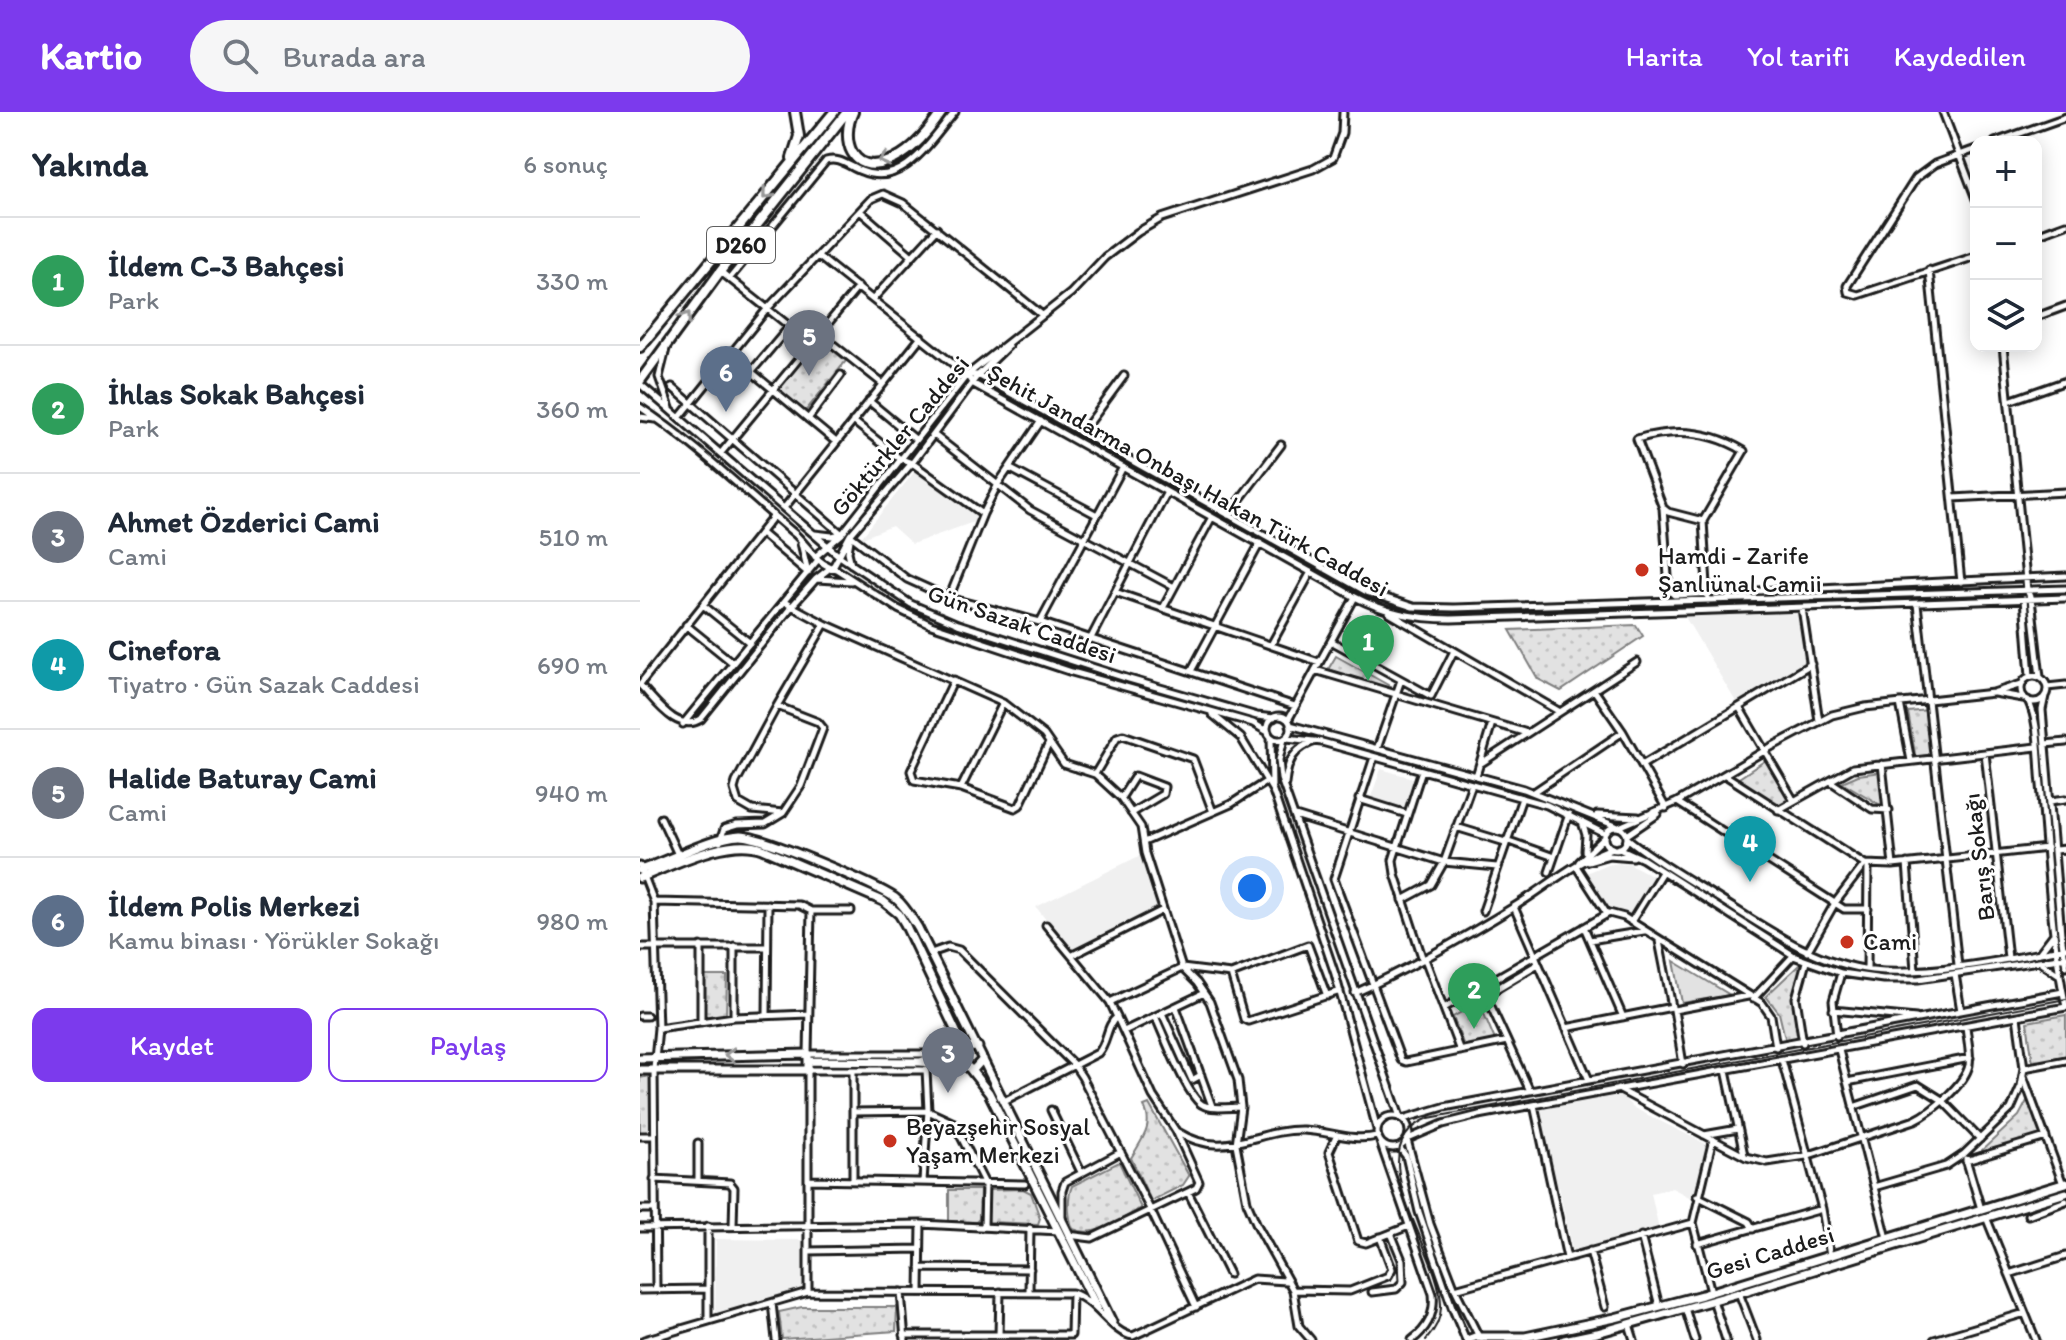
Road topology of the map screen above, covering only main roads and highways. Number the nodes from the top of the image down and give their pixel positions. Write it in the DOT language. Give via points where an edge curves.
graph roads {
  1 [pos="795,112"];
  2 [pos="834,112"];
  3 [pos="847,112"];
  4 [pos="853,112"];
  5 [pos="942,112"];
  6 [pos="785,172"];
  7 [pos="640,347"];
  8 [pos="640,382"];
  9 [pos="680,860"];
  10 [pos="641,872"];
  11 [pos="978,1047"];
  12 [pos="962,1048"];
  13 [pos="640,1058"];
  14 [pos="983,1059"];
  15 [pos="808,1062"];
  16 [pos="924,1065"];
  17 [pos="968,1068"];
  18 [pos="640,1070"];
  19 [pos="2064,1183"];
  20 [pos="2066,1193"];
  21 [pos="1712,1296"];
  22 [pos="1097,1308"];
  23 [pos="1112,1322"];
  24 [pos="1481,1339"];
  25 [pos="1468,1340"];
  26 [pos="1564,1340"];
  1 -- 6 [label="highway" via="798,142"];
  2 -- 6 [label="highway, D260"];
  8 -- 3 [label="highway, D260, one-way" via="720,271"];
  5 -- 4 [label="highway, one-way" via="911,147 877,164 862,160 849,147 846,128"];
  6 -- 7 [label="highway, D260, one-way"];
  9 -- 10 [label="main road"];
  9 -- 11 [label="main road" via="721,840 746,836 888,894 908,911"];
  9 -- 12 [label="main road" via="740,844 757,847 891,907 911,935"];
  11 -- 12 [label="main road"];
  11 -- 14 [label="main road"];
  12 -- 16 [label="main road"];
  12 -- 17 [label="main road"];
  15 -- 13 [label="main road, one-way"];
  14 -- 17 [label="main road"];
  14 -- 23 [label="main road"];
  15 -- 16 [label="main road"];
  15 -- 18 [label="main road"];
  16 -- 17 [label="main road"];
  17 -- 22 [label="main road" via="989,1093"];
  19 -- 21 [label="main road, Gesi Caddesi"];
  20 -- 21 [label="main road, Gesi Caddesi" via="1739,1293"];
  21 -- 24 [label="main road, Gesi Caddesi" via="1537,1335"];
  21 -- 26 [label="main road, Gesi Caddesi"];
  24 -- 25 [label="main road, Gesi Caddesi"];
}
